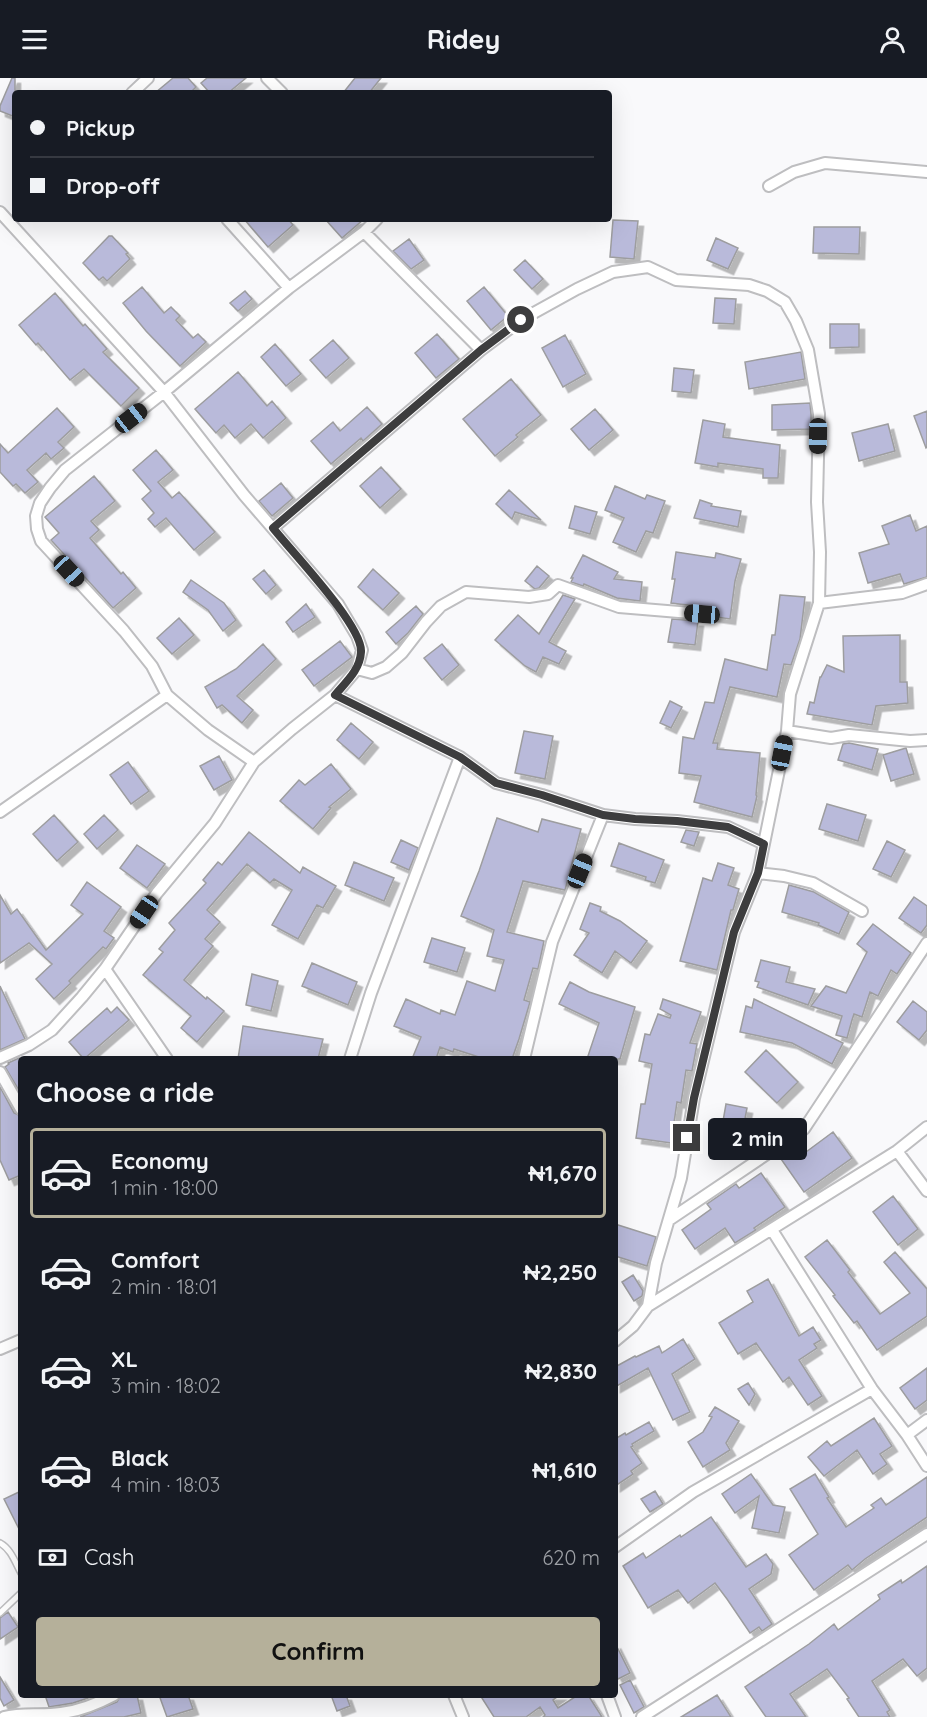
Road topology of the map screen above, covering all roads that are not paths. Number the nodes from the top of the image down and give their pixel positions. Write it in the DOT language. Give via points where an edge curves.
graph roads {
  1 [pos="148,78"];
  2 [pos="267,78"];
  3 [pos="135,90"];
  4 [pos="279,90"];
  5 [pos="927,172"];
  6 [pos="769,186"];
  7 [pos="0,212"];
  8 [pos="230,222"];
  9 [pos="374,222"];
  10 [pos="364,232"];
  11 [pos="290,288"];
  12 [pos="481,350"];
  13 [pos="164,392"];
  14 [pos="273,528"];
  15 [pos="927,584"];
  16 [pos="819,603"];
  17 [pos="702,614"];
  18 [pos="357,669"];
  19 [pos="167,695"];
  20 [pos="335,695"];
  21 [pos="787,731"];
  22 [pos="927,740"];
  23 [pos="460,757"];
  24 [pos="254,762"];
  25 [pos="0,812"];
  26 [pos="603,815"];
  27 [pos="764,844"];
  28 [pos="758,873"];
  29 [pos="861,911"];
  30 [pos="927,943"];
  31 [pos="105,969"];
  32 [pos="165,1056"];
  33 [pos="351,1056"];
  34 [pos="525,1056"];
  35 [pos="0,1058"];
  36 [pos="0,1072"];
  37 [pos="18,1104"];
  38 [pos="927,1127"];
  39 [pos="897,1151"];
  40 [pos="927,1191"];
  41 [pos="669,1220"];
  42 [pos="772,1230"];
  43 [pos="648,1306"];
  44 [pos="618,1338"];
  45 [pos="18,1344"];
  46 [pos="0,1349"];
  47 [pos="872,1389"];
  48 [pos="927,1420"];
  49 [pos="907,1435"];
  50 [pos="927,1466"];
  51 [pos="927,1534"];
  52 [pos="0,1543"];
  53 [pos="618,1545"];
  54 [pos="18,1567"];
  55 [pos="18,1596"];
  56 [pos="0,1613"];
  57 [pos="108,1698"];
  58 [pos="455,1698"];
  59 [pos="608,1698"];
  60 [pos="4,1717"];
  61 [pos="463,1717"];
  62 [pos="615,1717"];
  63 [pos="642,1717"];
  1 -- 3 [label="street"];
  2 -- 4 [label="street"];
  5 -- 6 [label="street" via="825,163 794,172"];
  7 -- 13 [label="street"];
  8 -- 11 [label="street"];
  9 -- 10 [label="street"];
  10 -- 11 [label="street"];
  10 -- 12 [label="street"];
  11 -- 13 [label="street"];
  12 -- 14 [label="street"];
  12 -- 16 [label="street" via="521,320 613,272 648,267 676,280 749,285 784,302 808,350 819,414"];
  13 -- 14 [label="street"];
  13 -- 19 [label="street" via="65,470 40,503 36,516 41,541 124,631 152,666"];
  14 -- 18 [label="street" via="338,604 362,650"];
  15 -- 16 [label="street" via="902,593"];
  16 -- 21 [label="street" via="790,694"];
  17 -- 18 [label="street" via="619,607 558,585 548,594 529,597 466,592 441,606 386,667 372,673"];
  18 -- 20 [label="street"];
  19 -- 24 [label="street"];
  19 -- 25 [label="street"];
  20 -- 23 [label="street"];
  20 -- 24 [label="street"];
  21 -- 22 [label="street" via="831,738 849,735"];
  21 -- 27 [label="street"];
  23 -- 26 [label="street" via="496,783"];
  23 -- 33 [label="street"];
  24 -- 31 [label="street" via="215,823 157,893"];
  26 -- 27 [label="street" via="728,827"];
  26 -- 34 [label="street" via="552,942"];
  27 -- 28 [label="street"];
  28 -- 29 [label="street" via="813,883"];
  28 -- 41 [label="street" via="734,932"];
  30 -- 41 [label="street" via="804,1129"];
  31 -- 32 [label="street"];
  31 -- 35 [label="street" via="52,1030"];
  36 -- 37 [label="street"];
  38 -- 39 [label="street"];
  39 -- 40 [label="street"];
  39 -- 42 [label="street"];
  41 -- 43 [label="street"];
  42 -- 43 [label="street"];
  42 -- 47 [label="street"];
  43 -- 44 [label="street"];
  45 -- 46 [label="street"];
  47 -- 49 [label="street"];
  47 -- 53 [label="street" via="693,1492"];
  48 -- 49 [label="street"];
  49 -- 50 [label="street"];
  51 -- 63 [label="street"];
  52 -- 54 [label="lane"];
  55 -- 56 [label="lane"];
  57 -- 60 [label="street" via="79,1710"];
  58 -- 61 [label="street"];
  59 -- 62 [label="street"];
}
